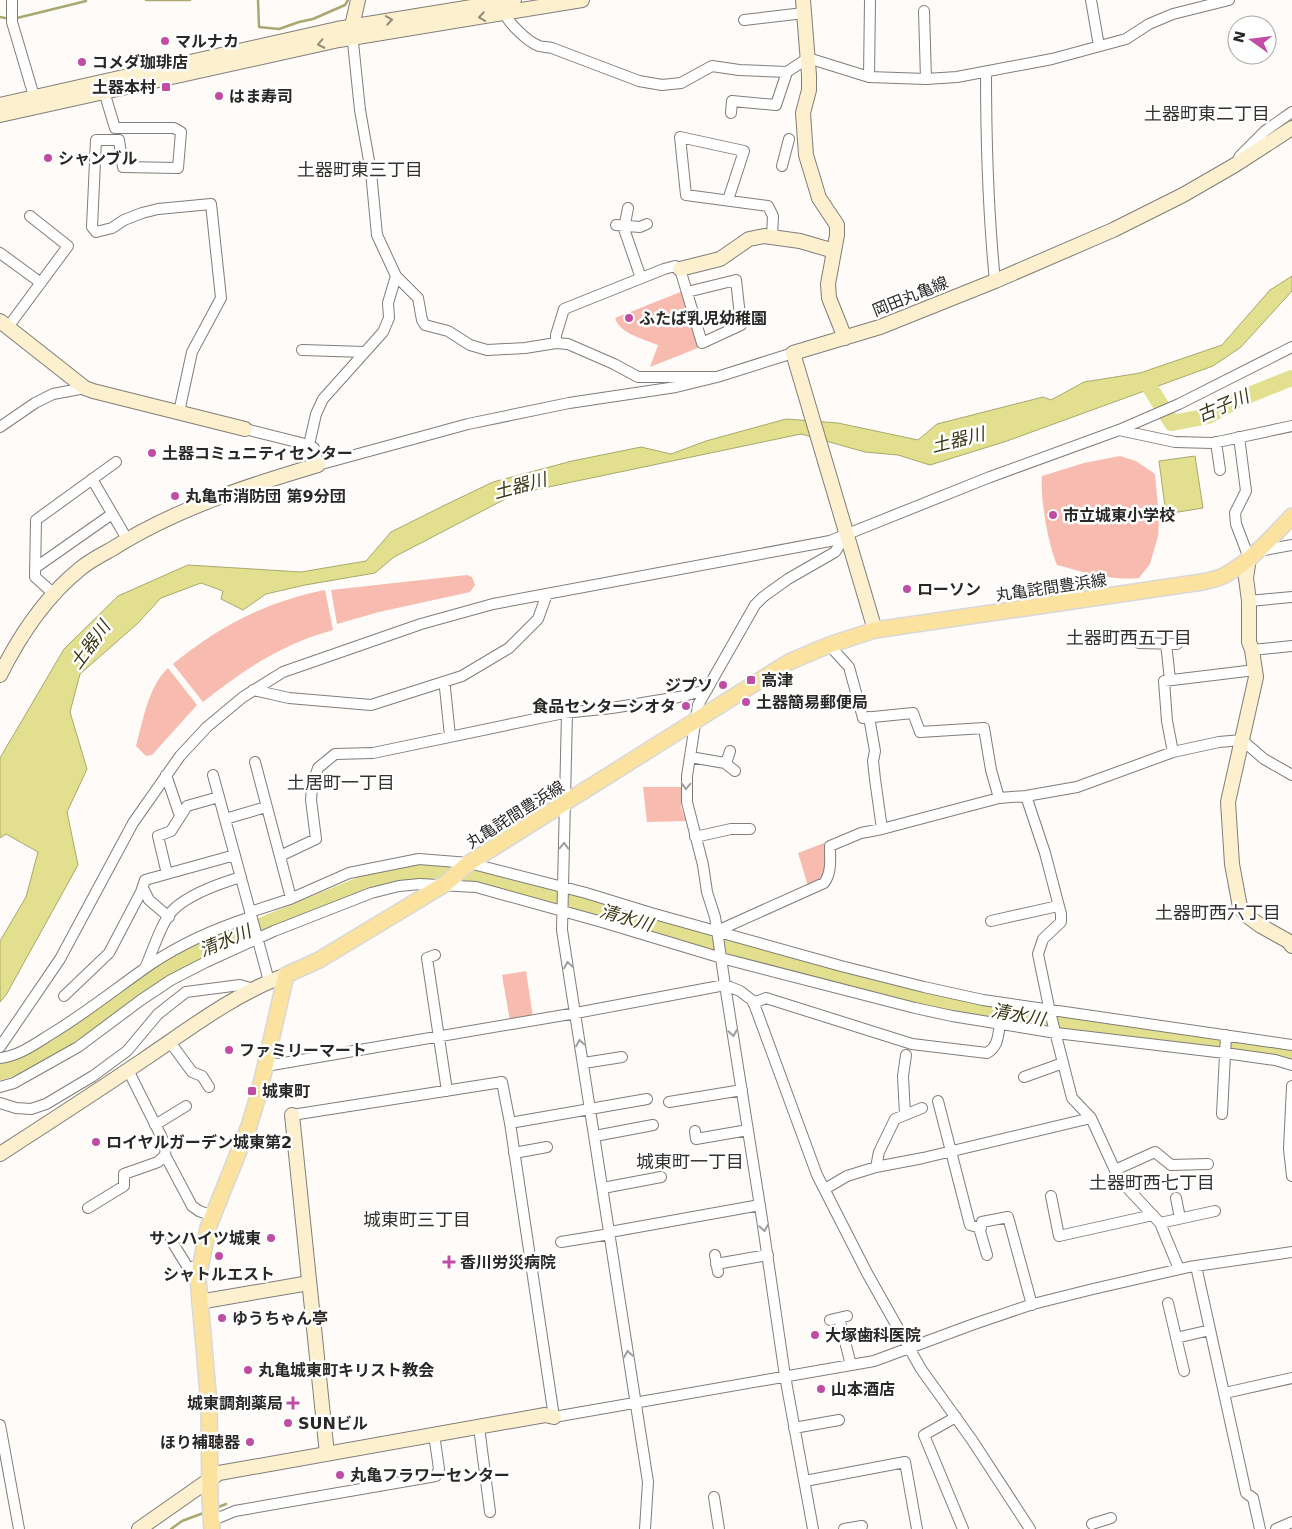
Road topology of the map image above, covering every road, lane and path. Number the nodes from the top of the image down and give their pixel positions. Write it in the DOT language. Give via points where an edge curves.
graph roads {
  1 [pos="12,0"];
  2 [pos="358,0"];
  3 [pos="582,0"];
  4 [pos="870,0"];
  5 [pos="1091,0"];
  6 [pos="1229,0"];
  7 [pos="505,4"];
  8 [pos="803,7"];
  9 [pos="924,11"];
  10 [pos="744,20"];
  11 [pos="352,32"];
  12 [pos="1100,46"];
  13 [pos="808,58"];
  14 [pos="787,72"];
  15 [pos="986,72"];
  16 [pos="869,77"];
  17 [pos="926,79"];
  18 [pos="102,87"];
  19 [pos="36,102"];
  20 [pos="0,105"];
  21 [pos="731,112"];
  22 [pos="1292,112"];
  23 [pos="0,115"];
  24 [pos="115,128"];
  25 [pos="1292,128"];
  26 [pos="119,140"];
  27 [pos="805,143"];
  28 [pos="1235,165"];
  29 [pos="782,166"];
  30 [pos="728,200"];
  31 [pos="628,208"];
  32 [pos="30,216"];
  33 [pos="647,224"];
  34 [pos="620,225"];
  35 [pos="772,237"];
  36 [pos="834,251"];
  37 [pos="0,253"];
  38 [pos="680,269"];
  39 [pos="396,276"];
  40 [pos="642,278"];
  41 [pos="995,281"];
  42 [pos="41,283"];
  43 [pos="687,292"];
  44 [pos="4,324"];
  45 [pos="845,338"];
  46 [pos="556,343"];
  47 [pos="1292,347"];
  48 [pos="302,350"];
  49 [pos="365,352"];
  50 [pos="794,356"];
  51 [pos="717,377"];
  52 [pos="85,388"];
  53 [pos="179,412"];
  54 [pos="1292,426"];
  55 [pos="0,427"];
  56 [pos="245,429"];
  57 [pos="1119,430"];
  58 [pos="1239,438"];
  59 [pos="1216,442"];
  60 [pos="308,445"];
  61 [pos="116,462"];
  62 [pos="318,464"];
  63 [pos="1220,470"];
  64 [pos="92,480"];
  65 [pos="112,514"];
  66 [pos="1292,516"];
  67 [pos="845,529"];
  68 [pos="127,539"];
  69 [pos="1292,544"];
  70 [pos="1253,554"];
  71 [pos="35,568"];
  72 [pos="54,594"];
  73 [pos="547,594"];
  74 [pos="1292,597"];
  75 [pos="1249,601"];
  76 [pos="875,630"];
  77 [pos="1139,643"];
  78 [pos="1166,643"];
  79 [pos="1177,644"];
  80 [pos="829,645"];
  81 [pos="1292,646"];
  82 [pos="1252,650"];
  83 [pos="1255,670"];
  84 [pos="0,674"];
  85 [pos="1170,680"];
  86 [pos="443,682"];
  87 [pos="253,690"];
  88 [pos="707,690"];
  89 [pos="567,713"];
  90 [pos="869,718"];
  91 [pos="695,720"];
  92 [pos="450,736"];
  93 [pos="1242,740"];
  94 [pos="730,751"];
  95 [pos="1173,752"];
  96 [pos="690,756"];
  97 [pos="255,762"];
  98 [pos="726,764"];
  99 [pos="735,771"];
  100 [pos="166,775"];
  101 [pos="213,775"];
  102 [pos="1292,775"];
  103 [pos="1026,796"];
  104 [pos="219,797"];
  105 [pos="999,798"];
  106 [pos="565,802"];
  107 [pos="266,807"];
  108 [pos="180,816"];
  109 [pos="225,819"];
  110 [pos="750,829"];
  111 [pos="882,829"];
  112 [pos="695,837"];
  113 [pos="235,855"];
  114 [pos="280,856"];
  115 [pos="469,864"];
  116 [pos="168,874"];
  117 [pos="241,877"];
  118 [pos="445,884"];
  119 [pos="143,888"];
  120 [pos="562,889"];
  121 [pos="291,898"];
  122 [pos="1058,906"];
  123 [pos="562,911"];
  124 [pos="251,915"];
  125 [pos="169,917"];
  126 [pos="991,921"];
  127 [pos="717,931"];
  128 [pos="257,938"];
  129 [pos="1292,946"];
  130 [pos="436,956"];
  131 [pos="722,957"];
  132 [pos="145,969"];
  133 [pos="286,975"];
  134 [pos="269,981"];
  135 [pos="725,985"];
  136 [pos="253,989"];
  137 [pos="64,996"];
  138 [pos="753,1003"];
  139 [pos="1050,1011"];
  140 [pos="576,1014"];
  141 [pos="1000,1024"];
  142 [pos="1056,1033"];
  143 [pos="1226,1036"];
  144 [pos="439,1037"];
  145 [pos="170,1042"];
  146 [pos="1292,1045"];
  147 [pos="0,1047"];
  148 [pos="1225,1053"];
  149 [pos="906,1056"];
  150 [pos="622,1057"];
  151 [pos="0,1058"];
  152 [pos="584,1063"];
  153 [pos="1063,1063"];
  154 [pos="1292,1065"];
  155 [pos="266,1066"];
  156 [pos="128,1070"];
  157 [pos="90,1077"];
  158 [pos="1024,1077"];
  159 [pos="110,1083"];
  160 [pos="1292,1086"];
  161 [pos="0,1087"];
  162 [pos="210,1087"];
  163 [pos="742,1090"];
  164 [pos="447,1091"];
  165 [pos="647,1099"];
  166 [pos="938,1101"];
  167 [pos="669,1102"];
  168 [pos="0,1104"];
  169 [pos="186,1106"];
  170 [pos="591,1108"];
  171 [pos="922,1108"];
  172 [pos="1222,1114"];
  173 [pos="292,1115"];
  174 [pos="905,1115"];
  175 [pos="1091,1118"];
  176 [pos="510,1123"];
  177 [pos="156,1124"];
  178 [pos="653,1125"];
  179 [pos="748,1130"];
  180 [pos="695,1131"];
  181 [pos="595,1136"];
  182 [pos="547,1147"];
  183 [pos="952,1151"];
  184 [pos="1291,1152"];
  185 [pos="514,1153"];
  186 [pos="0,1154"];
  187 [pos="165,1155"];
  188 [pos="1208,1164"];
  189 [pos="876,1167"];
  190 [pos="1115,1170"];
  191 [pos="1292,1176"];
  192 [pos="660,1178"];
  193 [pos="603,1188"];
  194 [pos="825,1189"];
  195 [pos="1051,1196"];
  196 [pos="1176,1198"];
  197 [pos="760,1205"];
  198 [pos="88,1208"];
  199 [pos="1215,1211"];
  200 [pos="1153,1215"];
  201 [pos="213,1216"];
  202 [pos="1180,1218"];
  203 [pos="1160,1223"];
  204 [pos="981,1228"];
  205 [pos="610,1233"];
  206 [pos="171,1240"];
  207 [pos="562,1242"];
  208 [pos="1292,1252"];
  209 [pos="768,1255"];
  210 [pos="987,1255"];
  211 [pos="716,1264"];
  212 [pos="1196,1266"];
  213 [pos="200,1269"];
  214 [pos="1179,1270"];
  215 [pos="309,1283"];
  216 [pos="199,1302"];
  217 [pos="1168,1303"];
  218 [pos="1032,1305"];
  219 [pos="839,1318"];
  220 [pos="1210,1330"];
  221 [pos="1176,1338"];
  222 [pos="908,1347"];
  223 [pos="851,1364"];
  224 [pos="1184,1371"];
  225 [pos="785,1376"];
  226 [pos="1292,1378"];
  227 [pos="1225,1393"];
  228 [pos="636,1402"];
  229 [pos="554,1417"];
  230 [pos="956,1417"];
  231 [pos="839,1420"];
  232 [pos="0,1425"];
  233 [pos="479,1427"];
  234 [pos="794,1428"];
  235 [pos="434,1434"];
  236 [pos="3,1451"];
  237 [pos="327,1454"];
  238 [pos="210,1479"];
  239 [pos="805,1481"];
  240 [pos="714,1497"];
  241 [pos="490,1512"];
  242 [pos="1088,1512"];
  243 [pos="211,1518"];
  244 [pos="1111,1518"];
  245 [pos="1292,1522"];
  246 [pos="862,1526"];
  247 [pos="1092,1526"];
  248 [pos="19,1529"];
  249 [pos="139,1529"];
  250 [pos="646,1529"];
  251 [pos="719,1529"];
  252 [pos="813,1529"];
  253 [pos="844,1529"];
  254 [pos="917,1529"];
  255 [pos="963,1529"];
  256 [pos="1030,1529"];
  257 [pos="1260,1529"];
  258 [pos="1276,1529"];
  1 -- 19 [label="street" via="12,22"];
  2 -- 11 [label="street"];
  3 -- 7 [label="street"];
  4 -- 16 [label="street"];
  5 -- 12 [label="street"];
  6 -- 12 [label="street" via="1173,14 1126,38"];
  7 -- 11 [label="street"];
  7 -- 14 [label="street" via="522,34 538,46 552,48 639,81 662,85 681,83 712,66"];
  8 -- 10 [label="street"];
  8 -- 13 [label="street"];
  9 -- 17 [label="street"];
  11 -- 18 [label="street"];
  11 -- 39 [label="street" via="377,235"];
  12 -- 15 [label="street"];
  13 -- 14 [label="street"];
  13 -- 16 [label="street"];
  13 -- 27 [label="street" via="810,74 803,113"];
  14 -- 21 [label="street" via="776,105 732,101"];
  15 -- 17 [label="street"];
  15 -- 41 [label="street" via="986,142"];
  16 -- 17 [label="street"];
  18 -- 19 [label="street"];
  18 -- 24 [label="street"];
  19 -- 20 [label="street"];
  19 -- 23 [label="street"];
  22 -- 28 [label="street" via="1259,138"];
  24 -- 26 [label="street"];
  24 -- 26 [label="street" via="174,128 181,132 178,168 123,167"];
  25 -- 28 [label="street, 岡田丸亀線"];
  26 -- 53 [label="street" via="96,140 92,228 96,232 158,209 211,204 221,298 192,352"];
  27 -- 29 [label="street" via="786,138"];
  27 -- 36 [label="street" via="819,198 836,225"];
  28 -- 41 [label="street, 岡田丸亀線" via="1148,214"];
  30 -- 30 [label="street" via="686,195 680,137 744,151"];
  30 -- 35 [label="street" via="768,206 774,216"];
  31 -- 34 [label="street"];
  32 -- 42 [label="street" via="68,246"];
  33 -- 34 [label="street" via="640,227"];
  34 -- 40 [label="street"];
  35 -- 36 [label="street"];
  35 -- 38 [label="street" via="749,239 720,259"];
  36 -- 45 [label="street" via="828,278 829,298"];
  37 -- 42 [label="street"];
  38 -- 40 [label="street" via="675,266 664,268"];
  38 -- 43 [label="street"];
  39 -- 46 [label="street" via="418,298 425,325 448,331 470,345 498,350"];
  39 -- 49 [label="street" via="388,304 389,318 383,332"];
  40 -- 46 [label="street" via="564,309"];
  41 -- 45 [label="street, 岡田丸亀線"];
  42 -- 44 [label="street"];
  43 -- 43 [label="street" via="702,343 741,325 736,280"];
  44 -- 52 [label="street"];
  45 -- 50 [label="street, 岡田丸亀線"];
  46 -- 51 [label="street" via="568,344 638,377"];
  47 -- 57 [label="street" via="1179,404"];
  48 -- 49 [label="street"];
  49 -- 60 [label="street" via="324,399 316,414"];
  50 -- 51 [label="street"];
  50 -- 67 [label="street"];
  51 -- 62 [label="street" via="676,388 569,403 468,424"];
  52 -- 53 [label="street"];
  52 -- 55 [label="street" via="53,394"];
  53 -- 56 [label="street"];
  54 -- 58 [label="street"];
  56 -- 60 [label="street"];
  57 -- 59 [label="street" via="1175,442"];
  57 -- 67 [label="street"];
  58 -- 59 [label="street"];
  58 -- 70 [label="street" via="1246,491 1235,513 1236,524"];
  59 -- 63 [label="street"];
  60 -- 62 [label="street" via="314,448"];
  61 -- 64 [label="street"];
  62 -- 68 [label="street" via="233,491"];
  64 -- 65 [label="street"];
  64 -- 71 [label="street" via="36,520"];
  65 -- 68 [label="street"];
  65 -- 71 [label="street"];
  66 -- 70 [label="main road, 丸亀詫間豊浜線"];
  67 -- 73 [label="street" via="830,541"];
  67 -- 76 [label="street"];
  67 -- 88 [label="street" via="835,552 788,579 755,605"];
  68 -- 72 [label="street" via="81,568"];
  69 -- 70 [label="street"];
  70 -- 75 [label="street" via="1246,578"];
  70 -- 76 [label="main road, 丸亀詫間豊浜線" via="1223,576 1202,582"];
  71 -- 72 [label="street" via="35,577"];
  72 -- 84 [label="street" via="21,638"];
  73 -- 86 [label="street" via="538,619 509,648 462,676"];
  73 -- 87 [label="street" via="493,604 421,624 283,672"];
  74 -- 75 [label="street"];
  75 -- 82 [label="street" via="1249,642"];
  76 -- 80 [label="main road, 丸亀詫間豊浜線"];
  77 -- 78 [label="street"];
  78 -- 79 [label="street"];
  78 -- 85 [label="street"];
  80 -- 90 [label="street" via="849,667 863,718"];
  80 -- 91 [label="main road, 丸亀詫間豊浜線" via="789,662"];
  81 -- 82 [label="street"];
  82 -- 83 [label="street"];
  83 -- 85 [label="street"];
  83 -- 93 [label="street"];
  85 -- 95 [label="street" via="1164,680"];
  86 -- 87 [label="street" via="372,705 289,698"];
  86 -- 92 [label="street"];
  87 -- 100 [label="street" via="207,727"];
  88 -- 89 [label="street"];
  88 -- 91 [label="street" via="698,705"];
  89 -- 92 [label="street"];
  89 -- 106 [label="street"];
  90 -- 105 [label="street" via="913,713 920,732 984,728"];
  90 -- 111 [label="street"];
  91 -- 96 [label="street"];
  91 -- 106 [label="main road, 丸亀詫間豊浜線"];
  92 -- 114 [label="street" via="373,753 335,754 327,759 318,768 312,787 316,839"];
  93 -- 95 [label="street"];
  93 -- 102 [label="street" via="1264,760"];
  93 -- 129 [label="street" via="1228,802 1236,893 1246,915"];
  94 -- 98 [label="street"];
  95 -- 103 [label="street" via="1077,787"];
  96 -- 98 [label="street"];
  96 -- 112 [label="street, one-way" via="686,796"];
  97 -- 107 [label="street"];
  98 -- 99 [label="street"];
  100 -- 108 [label="street"];
  100 -- 147 [label="street" via="133,824 60,959"];
  101 -- 104 [label="street"];
  103 -- 105 [label="street"];
  103 -- 122 [label="street"];
  104 -- 108 [label="street" via="187,806"];
  104 -- 109 [label="street"];
  105 -- 111 [label="street"];
  106 -- 115 [label="main road, 丸亀詫間豊浜線"];
  120 -- 106 [label="street, one-way"];
  107 -- 109 [label="street"];
  107 -- 114 [label="street"];
  108 -- 116 [label="street" via="171,831 158,836"];
  109 -- 113 [label="street"];
  110 -- 112 [label="street" via="731,829"];
  111 -- 127 [label="street" via="861,833 830,846 830,871 824,883"];
  112 -- 127 [label="street"];
  113 -- 116 [label="street"];
  113 -- 117 [label="street"];
  114 -- 121 [label="street"];
  115 -- 118 [label="main road, 丸亀詫間豊浜線"];
  115 -- 120 [label="street"];
  115 -- 121 [label="street" via="418,859 399,862 350,873"];
  116 -- 119 [label="street" via="145,880"];
  117 -- 124 [label="street"];
  117 -- 125 [label="street" via="195,896 174,909"];
  118 -- 123 [label="street" via="476,887"];
  118 -- 128 [label="street" via="399,886 371,893"];
  118 -- 133 [label="main road, 丸亀詫間豊浜線" via="319,960"];
  119 -- 125 [label="street" via="149,900"];
  119 -- 137 [label="street" via="109,953"];
  120 -- 123 [label="street"];
  120 -- 127 [label="street"];
  121 -- 124 [label="street"];
  122 -- 126 [label="street" via="1012,922"];
  122 -- 139 [label="street" via="1061,922 1043,939 1038,954"];
  123 -- 131 [label="street"];
  140 -- 123 [label="street, one-way" via="562,930"];
  124 -- 128 [label="street"];
  124 -- 132 [label="street" via="201,937"];
  125 -- 132 [label="street"];
  127 -- 131 [label="street"];
  127 -- 139 [label="street" via="924,987"];
  128 -- 134 [label="street"];
  128 -- 161 [label="street" via="171,980 78,1047 14,1083"];
  130 -- 144 [label="street" via="427,958"];
  131 -- 135 [label="street"];
  131 -- 141 [label="street" via="915,1008"];
  132 -- 151 [label="street" via="30,1047"];
  133 -- 134 [label="street"];
  133 -- 155 [label="main road"];
  134 -- 136 [label="street"];
  135 -- 138 [label="street" via="740,991"];
  135 -- 140 [label="street"];
  135 -- 163 [label="street, one-way"];
  136 -- 145 [label="street"];
  136 -- 157 [label="street" via="240,985 186,992 158,1014 127,1051"];
  138 -- 141 [label="street" via="766,998 912,1044 987,1054 998,1041"];
  138 -- 194 [label="street"];
  139 -- 142 [label="street"];
  139 -- 143 [label="street"];
  140 -- 144 [label="street"];
  152 -- 140 [label="street, one-way"];
  141 -- 142 [label="street"];
  142 -- 148 [label="street"];
  142 -- 153 [label="street"];
  143 -- 146 [label="street"];
  143 -- 148 [label="street"];
  144 -- 155 [label="street"];
  144 -- 164 [label="street"];
  145 -- 156 [label="street"];
  145 -- 162 [label="street" via="188,1075 202,1076"];
  148 -- 154 [label="street"];
  148 -- 172 [label="street"];
  149 -- 174 [label="street"];
  150 -- 152 [label="street"];
  152 -- 170 [label="street"];
  153 -- 158 [label="street"];
  153 -- 175 [label="street" via="1072,1098"];
  155 -- 201 [label="main road" via="249,1126"];
  156 -- 159 [label="street"];
  156 -- 177 [label="street"];
  157 -- 159 [label="street"];
  157 -- 168 [label="street" via="46,1104 31,1109"];
  159 -- 186 [label="street"];
  160 -- 184 [label="street"];
  163 -- 167 [label="street"];
  163 -- 179 [label="street"];
  164 -- 173 [label="street"];
  164 -- 176 [label="street" via="502,1082"];
  165 -- 170 [label="street" via="629,1098"];
  166 -- 183 [label="street"];
  169 -- 177 [label="street"];
  170 -- 176 [label="street"];
  170 -- 181 [label="street"];
  171 -- 174 [label="street"];
  173 -- 215 [label="street"];
  174 -- 189 [label="street" via="891,1119"];
  175 -- 183 [label="street"];
  175 -- 190 [label="street"];
  176 -- 185 [label="street"];
  177 -- 187 [label="street" via="166,1146"];
  178 -- 181 [label="street"];
  179 -- 180 [label="street" via="696,1139"];
  179 -- 197 [label="street"];
  181 -- 193 [label="street"];
  182 -- 185 [label="street"];
  183 -- 189 [label="street"];
  183 -- 204 [label="street" via="970,1225"];
  184 -- 191 [label="street"];
  185 -- 229 [label="street"];
  187 -- 198 [label="street" via="158,1162 124,1174 124,1186"];
  187 -- 201 [label="street" via="192,1206"];
  188 -- 190 [label="street" via="1171,1165 1155,1152"];
  189 -- 194 [label="street" via="847,1176"];
  190 -- 200 [label="street" via="1119,1179"];
  192 -- 193 [label="street"];
  193 -- 205 [label="street"];
  194 -- 222 [label="street"];
  195 -- 200 [label="street" via="1059,1236"];
  196 -- 202 [label="street"];
  197 -- 205 [label="street"];
  197 -- 209 [label="street, one-way"];
  199 -- 202 [label="street"];
  200 -- 203 [label="street"];
  201 -- 213 [label="main road" via="205,1238"];
  202 -- 203 [label="street"];
  203 -- 214 [label="street"];
  204 -- 210 [label="street"];
  204 -- 218 [label="street" via="982,1222 1008,1217"];
  205 -- 207 [label="street"];
  228 -- 205 [label="street, one-way"];
  206 -- 213 [label="street" via="187,1266"];
  208 -- 212 [label="street"];
  209 -- 211 [label="street"];
  209 -- 225 [label="street"];
  212 -- 214 [label="street"];
  212 -- 220 [label="street"];
  213 -- 216 [label="main road"];
  214 -- 218 [label="street"];
  215 -- 216 [label="street"];
  215 -- 237 [label="street"];
  216 -- 238 [label="main road" via="209,1404"];
  217 -- 221 [label="street"];
  218 -- 222 [label="street"];
  219 -- 223 [label="street"];
  220 -- 221 [label="street"];
  220 -- 227 [label="street"];
  221 -- 224 [label="street"];
  222 -- 223 [label="street" via="874,1361"];
  222 -- 230 [label="street"];
  223 -- 225 [label="street"];
  225 -- 228 [label="street"];
  225 -- 234 [label="street"];
  226 -- 227 [label="street"];
  227 -- 257 [label="street" via="1246,1493 1253,1498"];
  228 -- 229 [label="street"];
  228 -- 250 [label="street" via="648,1482"];
  229 -- 233 [label="street" via="545,1415"];
  230 -- 255 [label="street" via="924,1435"];
  230 -- 256 [label="street"];
  231 -- 234 [label="street"];
  232 -- 236 [label="street"];
  233 -- 235 [label="street"];
  233 -- 241 [label="street"];
  234 -- 239 [label="street"];
  235 -- 237 [label="street"];
  235 -- 243 [label="street" via="439,1470 436,1476"];
  236 -- 248 [label="street"];
  237 -- 238 [label="street" via="219,1473"];
  238 -- 243 [label="main road"];
  238 -- 249 [label="street"];
  239 -- 252 [label="street"];
  239 -- 254 [label="street" via="905,1462"];
  240 -- 251 [label="street"];
  242 -- 247 [label="street"];
  244 -- 247 [label="street"];
  245 -- 258 [label="street"];
  246 -- 253 [label="street"];
}
